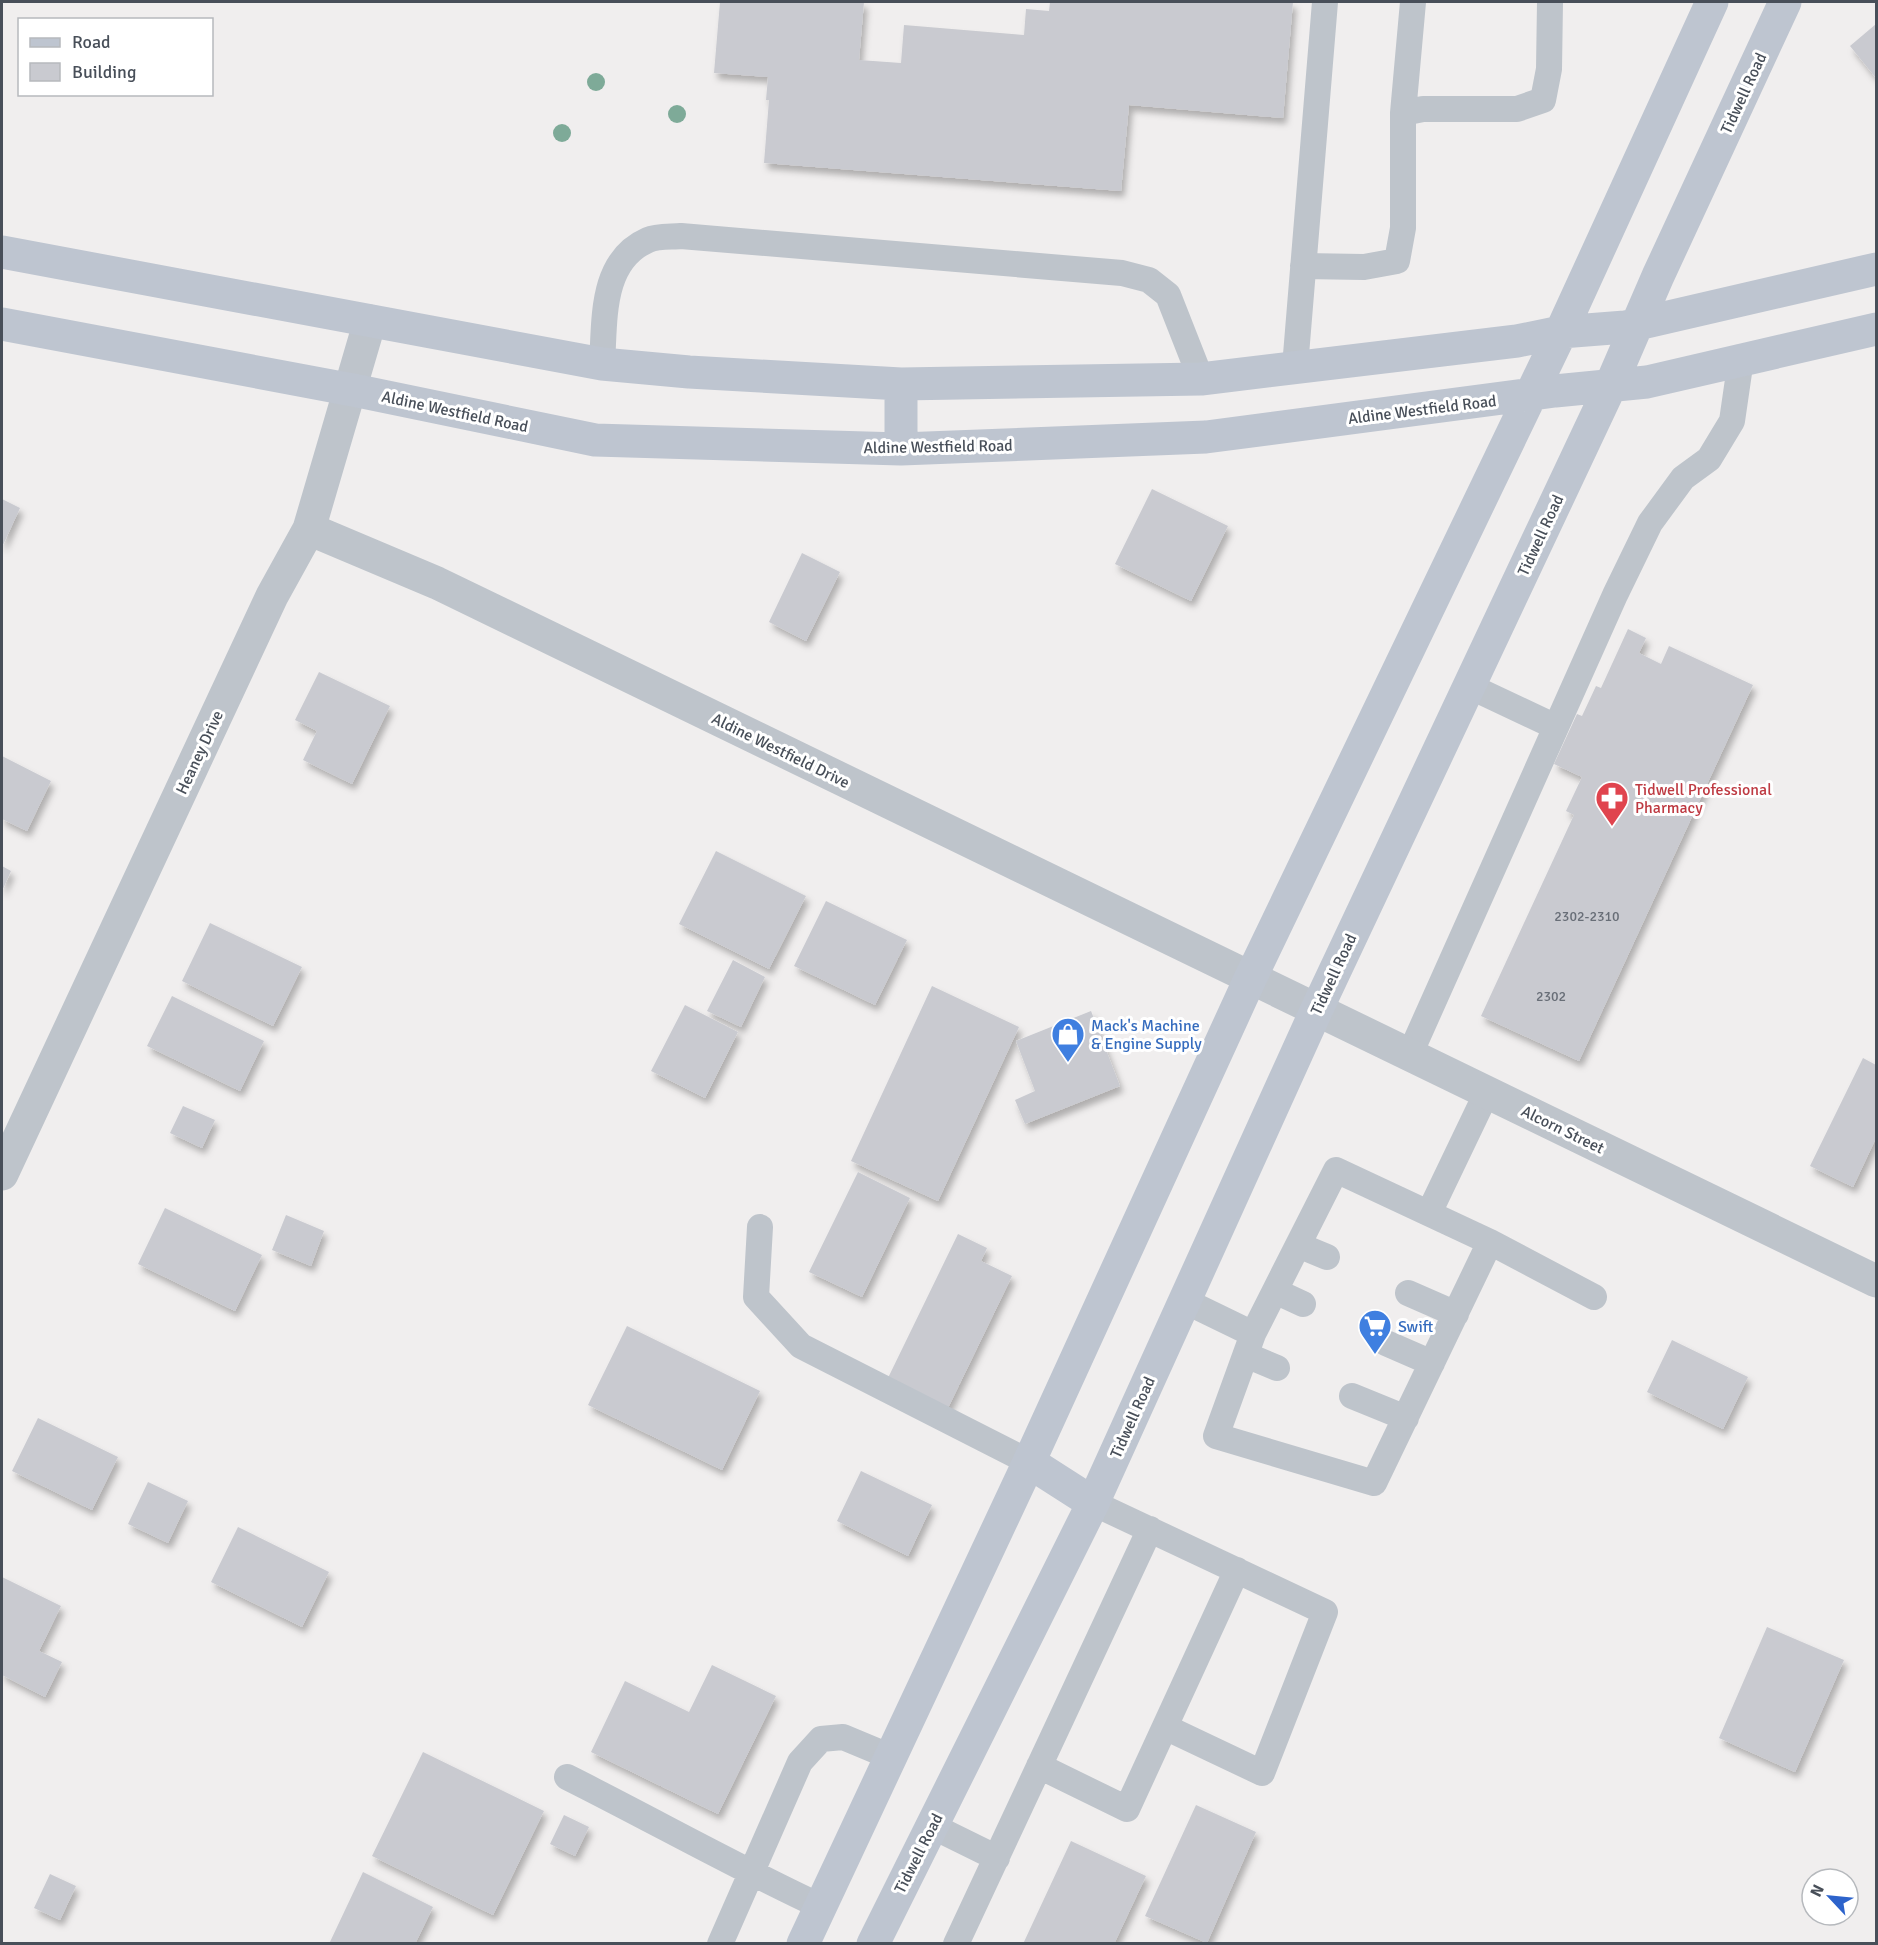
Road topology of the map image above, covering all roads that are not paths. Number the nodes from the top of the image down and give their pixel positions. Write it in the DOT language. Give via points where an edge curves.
graph roads {
  1 [pos="1325,2"];
  2 [pos="1413,2"];
  3 [pos="1550,2"];
  4 [pos="1712,2"];
  5 [pos="1785,2"];
  6 [pos="1403,113"];
  7 [pos="2,252"];
  8 [pos="1304,266"];
  9 [pos="1876,269"];
  10 [pos="370,321"];
  11 [pos="1640,323"];
  12 [pos="2,324"];
  13 [pos="1876,329"];
  14 [pos="1561,332"];
  15 [pos="1742,359"];
  16 [pos="602,364"];
  17 [pos="1294,367"];
  18 [pos="1201,379"];
  19 [pos="901,384"];
  20 [pos="1610,387"];
  21 [pos="350,390"];
  22 [pos="1531,394"];
  23 [pos="901,449"];
  24 [pos="309,529"];
  25 [pos="1469,686"];
  26 [pos="1556,727"];
  27 [pos="1250,979"];
  28 [pos="1316,1011"];
  29 [pos="1410,1054"];
  30 [pos="1486,1092"];
  31 [pos="2,1174"];
  32 [pos="1429,1213"];
  33 [pos="760,1227"];
  34 [pos="1490,1242"];
  35 [pos="1298,1245"];
  36 [pos="1327,1257"];
  37 [pos="1876,1281"];
  38 [pos="1275,1291"];
  39 [pos="1408,1293"];
  40 [pos="1594,1297"];
  41 [pos="1185,1300"];
  42 [pos="1303,1304"];
  43 [pos="1456,1314"];
  44 [pos="1386,1342"];
  45 [pos="1249,1345"];
  46 [pos="1432,1363"];
  47 [pos="1277,1368"];
  48 [pos="1352,1396"];
  49 [pos="1406,1418"];
  50 [pos="1029,1462"];
  51 [pos="1093,1503"];
  52 [pos="1150,1529"];
  53 [pos="1237,1570"];
  54 [pos="1165,1727"];
  55 [pos="891,1757"];
  56 [pos="1040,1766"];
  57 [pos="567,1777"];
  58 [pos="932,1826"];
  59 [pos="997,1858"];
  60 [pos="750,1874"];
  61 [pos="820,1906"];
  62 [pos="720,1944"];
  63 [pos="803,1944"];
  64 [pos="873,1944"];
  65 [pos="956,1944"];
  1 -- 8 [label="lane"];
  2 -- 6 [label="lane"];
  3 -- 6 [label="lane" via="1550,69 1543,100 1516,110 1423,109"];
  4 -- 14 [label="main road"];
  5 -- 11 [label="main road, Tidwell Road"];
  6 -- 8 [label="lane" via="1403,228 1397,261 1364,267"];
  7 -- 10 [label="main road"];
  8 -- 17 [label="lane"];
  9 -- 11 [label="main road"];
  10 -- 16 [label="main road"];
  10 -- 21 [label="street, Heaney Drive"];
  11 -- 14 [label="main road"];
  11 -- 20 [label="main road, Tidwell Road"];
  12 -- 21 [label="main road, Aldine Westfield Road"];
  13 -- 15 [label="main road, Aldine Westfield Road"];
  14 -- 17 [label="main road" via="1517,341"];
  14 -- 22 [label="main road"];
  15 -- 20 [label="main road, Aldine Westfield Road"];
  15 -- 26 [label="lane" via="1732,421 1709,459 1683,478 1650,523"];
  16 -- 18 [label="lane" via="610,281 624,256 649,240 681,236 1122,273 1149,280 1168,295"];
  16 -- 19 [label="main road"];
  17 -- 18 [label="main road"];
  18 -- 19 [label="main road"];
  19 -- 23 [label="main road"];
  20 -- 22 [label="main road, Aldine Westfield Road"];
  20 -- 25 [label="main road, Tidwell Road"];
  21 -- 23 [label="main road, Aldine Westfield Road" via="595,440"];
  21 -- 24 [label="street, Heaney Drive"];
  22 -- 23 [label="main road, Aldine Westfield Road" via="1206,437"];
  22 -- 27 [label="main road"];
  24 -- 27 [label="street, Aldine Westfield Drive" via="437,583"];
  24 -- 31 [label="street, Heaney Drive" via="272,596"];
  25 -- 26 [label="lane"];
  25 -- 28 [label="main road, Tidwell Road"];
  26 -- 29 [label="lane"];
  27 -- 28 [label="street, Alcorn Street"];
  27 -- 50 [label="main road"];
  28 -- 29 [label="street, Alcorn Street"];
  28 -- 41 [label="main road, Tidwell Road"];
  29 -- 30 [label="street, Alcorn Street"];
  30 -- 32 [label="lane"];
  30 -- 37 [label="street, Alcorn Street"];
  32 -- 34 [label="lane"];
  32 -- 35 [label="lane" via="1336,1170"];
  33 -- 50 [label="lane" via="756,1297 801,1346"];
  34 -- 40 [label="lane"];
  34 -- 43 [label="lane"];
  35 -- 36 [label="lane"];
  35 -- 38 [label="lane"];
  38 -- 42 [label="lane"];
  38 -- 45 [label="lane"];
  39 -- 43 [label="lane"];
  41 -- 45 [label="lane"];
  41 -- 51 [label="main road, Tidwell Road"];
  43 -- 46 [label="lane"];
  44 -- 46 [label="lane"];
  45 -- 47 [label="lane"];
  45 -- 49 [label="lane" via="1216,1436 1374,1483"];
  46 -- 49 [label="lane"];
  48 -- 49 [label="lane"];
  50 -- 51 [label="main road"];
  50 -- 55 [label="main road"];
  51 -- 52 [label="lane"];
  51 -- 58 [label="main road, Tidwell Road"];
  52 -- 53 [label="lane"];
  52 -- 56 [label="lane"];
  53 -- 54 [label="lane"];
  53 -- 54 [label="lane" via="1325,1612 1262,1773"];
  54 -- 56 [label="lane" via="1127,1809"];
  55 -- 60 [label="lane" via="843,1737 821,1739 800,1762"];
  55 -- 61 [label="main road"];
  56 -- 59 [label="lane"];
  57 -- 60 [label="lane"];
  58 -- 59 [label="lane"];
  58 -- 64 [label="main road, Tidwell Road"];
  59 -- 65 [label="lane"];
  60 -- 61 [label="lane"];
  60 -- 62 [label="lane"];
  61 -- 63 [label="main road"];
}
